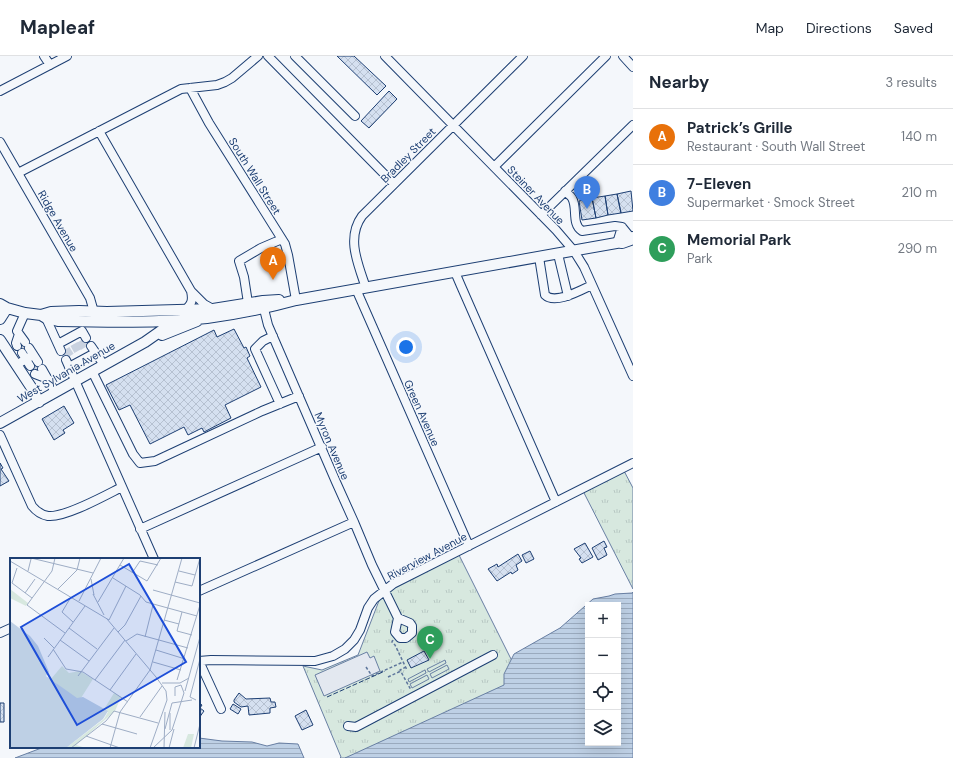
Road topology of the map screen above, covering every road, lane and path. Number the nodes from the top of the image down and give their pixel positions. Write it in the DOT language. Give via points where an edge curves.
graph roads {
  1 [pos="44,56"];
  2 [pos="67,56"];
  3 [pos="258,56"];
  4 [pos="268,56"];
  5 [pos="296,56"];
  6 [pos="385,56"];
  7 [pos="523,56"];
  8 [pos="606,56"];
  9 [pos="623,56"];
  10 [pos="50,65"];
  11 [pos="633,67"];
  12 [pos="190,88"];
  13 [pos="0,91"];
  14 [pos="355,116"];
  15 [pos="633,125"];
  16 [pos="453,126"];
  17 [pos="99,131"];
  18 [pos="0,142"];
  19 [pos="494,167"];
  20 [pos="18,174"];
  21 [pos="394,184"];
  22 [pos="566,191"];
  23 [pos="541,216"];
  24 [pos="622,227"];
  25 [pos="282,239"];
  26 [pos="627,241"];
  27 [pos="574,252"];
  28 [pos="558,254"];
  29 [pos="539,257"];
  30 [pos="455,272"];
  31 [pos="592,285"];
  32 [pos="361,288"];
  33 [pos="191,291"];
  34 [pos="568,296"];
  35 [pos="296,300"];
  36 [pos="248,303"];
  37 [pos="4,306"];
  38 [pos="213,309"];
  39 [pos="264,309"];
  40 [pos="185,310"];
  41 [pos="94,312"];
  42 [pos="25,313"];
  43 [pos="43,316"];
  44 [pos="207,318"];
  45 [pos="0,319"];
  46 [pos="177,320"];
  47 [pos="79,335"];
  48 [pos="273,336"];
  49 [pos="0,340"];
  50 [pos="145,342"];
  51 [pos="30,357"];
  52 [pos="16,365"];
  53 [pos="104,365"];
  54 [pos="92,371"];
  55 [pos="633,376"];
  56 [pos="75,381"];
  57 [pos="55,392"];
  58 [pos="299,396"];
  59 [pos="39,402"];
  60 [pos="280,404"];
  61 [pos="0,424"];
  62 [pos="0,435"];
  63 [pos="322,447"];
  64 [pos="633,463"];
  65 [pos="122,487"];
  66 [pos="556,502"];
  67 [pos="354,522"];
  68 [pos="140,528"];
  69 [pos="469,546"];
  70 [pos="154,558"];
  71 [pos="200,591"];
  72 [pos="384,591"];
  73 [pos="398,618"];
  74 [pos="10,628"];
  75 [pos="0,633"];
  76 [pos="397,635"];
  77 [pos="493,656"];
  78 [pos="200,661"];
  79 [pos="403,662"];
  80 [pos="200,663"];
  81 [pos="398,665"];
  82 [pos="366,667"];
  83 [pos="401,671"];
  84 [pos="388,677"];
  85 [pos="414,697"];
  86 [pos="221,709"];
  87 [pos="348,726"];
  1 -- 10 [label="street"];
  2 -- 10 [label="street"];
  3 -- 12 [label="street" via="225,82"];
  4 -- 21 [label="street"];
  5 -- 14 [label="street"];
  6 -- 16 [label="street, Steiner Avenue"];
  7 -- 16 [label="street, Bradley Street"];
  8 -- 19 [label="street"];
  9 -- 11 [label="street"];
  10 -- 13 [label="street"];
  12 -- 17 [label="street" via="181,88"];
  12 -- 25 [label="street, South Wall Street"];
  15 -- 22 [label="street"];
  16 -- 19 [label="street, Steiner Avenue"];
  16 -- 21 [label="street, Bradley Street"];
  17 -- 20 [label="street"];
  17 -- 33 [label="street"];
  18 -- 20 [label="street, Ridge Avenue"];
  19 -- 23 [label="street, Steiner Avenue"];
  20 -- 41 [label="street, Ridge Avenue" via="90,298"];
  21 -- 32 [label="street, Bradley Street" via="362,216 354,229"];
  22 -- 23 [label="street"];
  22 -- 24 [label="street" via="573,199 576,224 582,231"];
  23 -- 27 [label="street, Steiner Avenue"];
  24 -- 26 [label="street"];
  24 -- 26 [label="street"];
  25 -- 35 [label="street, South Wall Street" via="288,255"];
  25 -- 36 [label="street" via="239,261"];
  26 -- 27 [label="main road"];
  27 -- 28 [label="main road"];
  27 -- 31 [label="street, Steiner Avenue"];
  28 -- 29 [label="main road"];
  28 -- 34 [label="street"];
  29 -- 30 [label="main road"];
  29 -- 34 [label="street" via="545,295 551,299"];
  30 -- 32 [label="main road"];
  30 -- 66 [label="street"];
  31 -- 34 [label="street"];
  31 -- 55 [label="street, Steiner Avenue"];
  32 -- 35 [label="main road"];
  32 -- 69 [label="street, Green Avenue"];
  33 -- 38 [label="street"];
  33 -- 40 [label="street" via="192,303"];
  35 -- 36 [label="main road"];
  35 -- 39 [label="main road"];
  36 -- 38 [label="main road"];
  37 -- 42 [label="main road"];
  37 -- 45 [label="main road"];
  38 -- 40 [label="main road"];
  38 -- 46 [label="main road, West Sylvania Avenue"];
  39 -- 44 [label="main road"];
  39 -- 48 [label="street, Myron Avenue"];
  40 -- 41 [label="main road"];
  41 -- 43 [label="main road" via="51,312"];
  42 -- 43 [label="main road"];
  42 -- 51 [label="street" via="17,331"];
  43 -- 47 [label="main road"];
  43 -- 47 [label="street" via="62,347"];
  44 -- 46 [label="main road"];
  44 -- 50 [label="main road, West Sylvania Avenue"];
  46 -- 47 [label="main road"];
  46 -- 50 [label="main road, West Sylvania Avenue"];
  48 -- 58 [label="street, Myron Avenue"];
  48 -- 60 [label="street" via="255,349"];
  49 -- 52 [label="main road"];
  50 -- 53 [label="main road, West Sylvania Avenue"];
  51 -- 52 [label="street"];
  51 -- 57 [label="street"];
  52 -- 59 [label="main road"];
  53 -- 54 [label="main road, West Sylvania Avenue"];
  53 -- 56 [label="street" via="87,353 70,362"];
  54 -- 56 [label="main road, West Sylvania Avenue"];
  54 -- 60 [label="street" via="133,454 140,463 155,461"];
  56 -- 57 [label="main road, West Sylvania Avenue"];
  56 -- 65 [label="street"];
  57 -- 59 [label="main road, West Sylvania Avenue"];
  58 -- 60 [label="street"];
  58 -- 63 [label="street, Myron Avenue"];
  59 -- 61 [label="main road, West Sylvania Avenue"];
  62 -- 65 [label="street" via="32,506 44,515 62,514"];
  63 -- 67 [label="street, Myron Avenue"];
  63 -- 68 [label="street"];
  64 -- 66 [label="street, Riverview Avenue"];
  65 -- 68 [label="street"];
  66 -- 69 [label="street, Riverview Avenue"];
  67 -- 71 [label="street"];
  67 -- 72 [label="street, Myron Avenue"];
  68 -- 70 [label="street"];
  69 -- 72 [label="street, Riverview Avenue"];
  72 -- 73 [label="street, Myron Avenue"];
  72 -- 78 [label="street, Riverview Avenue" via="368,608 354,640 333,656 315,661"];
  73 -- 76 [label="street" via="395,628"];
  73 -- 76 [label="street" via="410,623 413,629 406,638"];
  74 -- 75 [label="street"];
  76 -- 79 [label="path" via="392,642"];
  77 -- 85 [label="street"];
  79 -- 81 [label="path"];
  79 -- 83 [label="path" via="406,668"];
  80 -- 86 [label="street"];
  81 -- 82 [label="path" via="372,676"];
  81 -- 83 [label="path"];
  83 -- 84 [label="path"];
  83 -- 85 [label="path"];
  85 -- 87 [label="street" via="356,726"];
}
